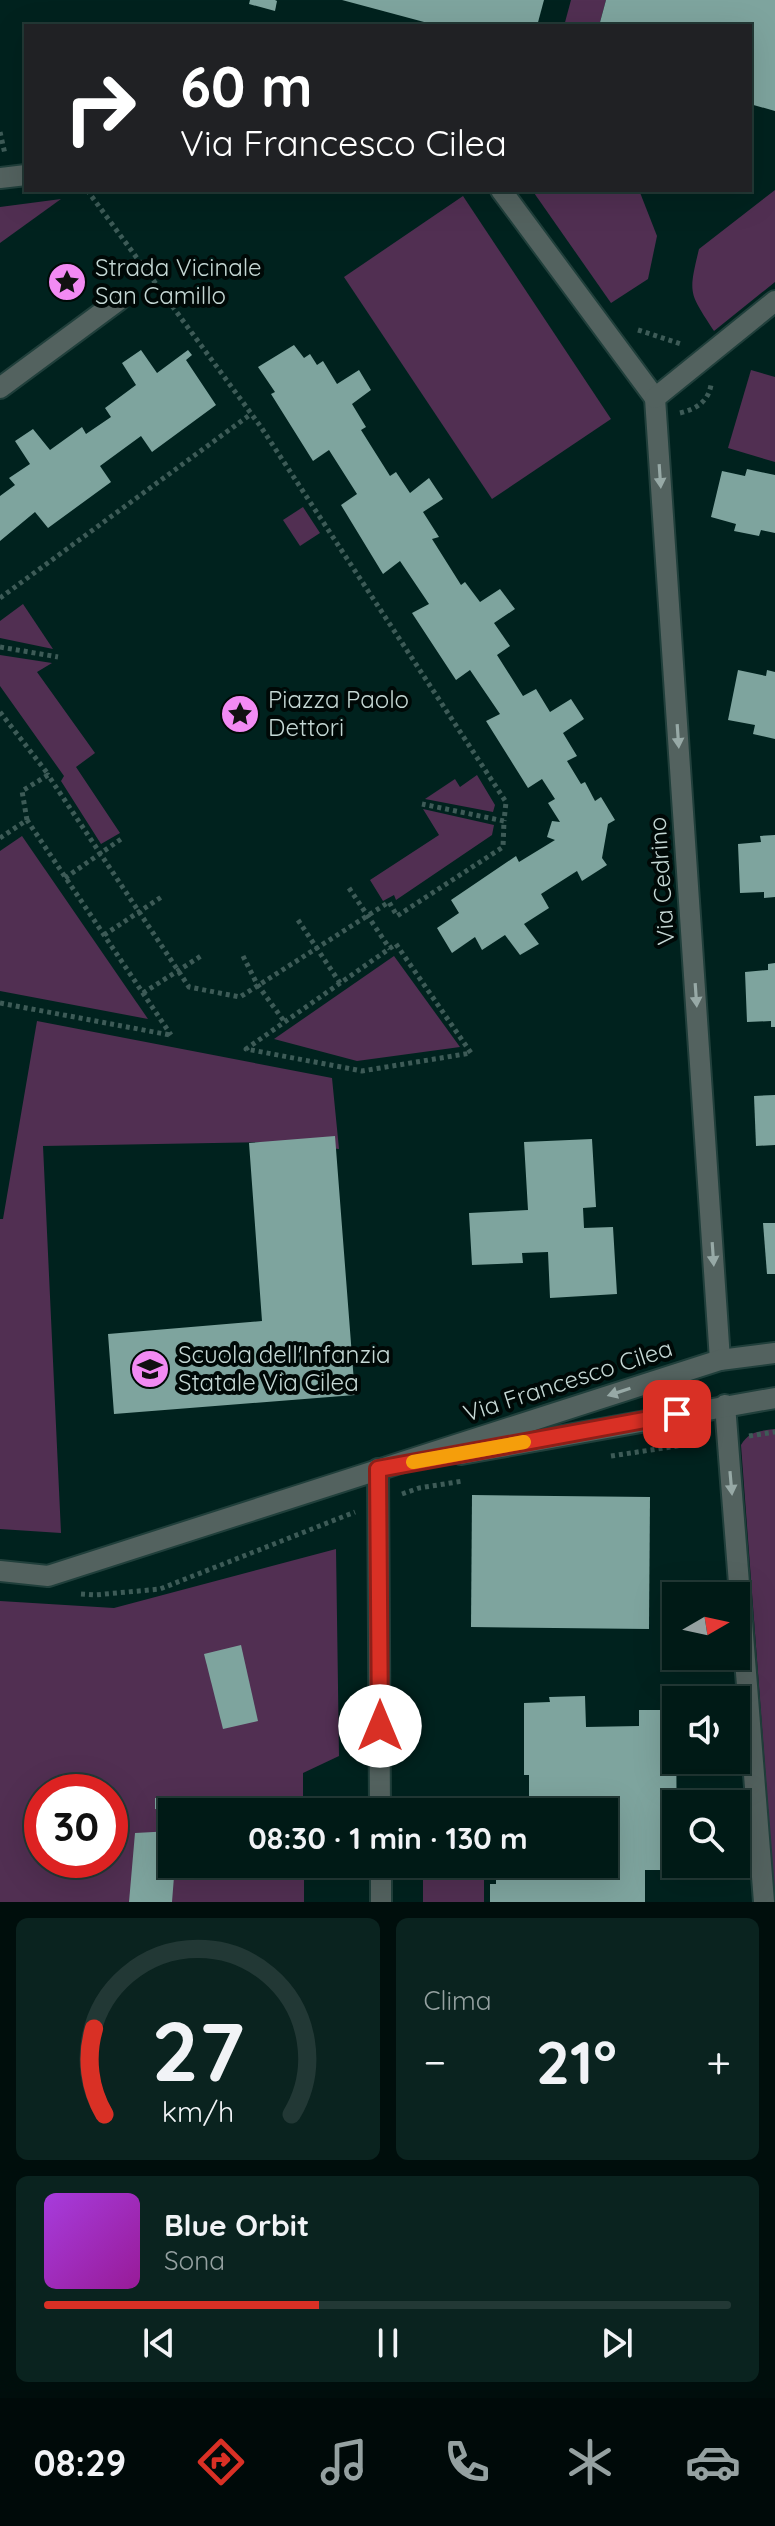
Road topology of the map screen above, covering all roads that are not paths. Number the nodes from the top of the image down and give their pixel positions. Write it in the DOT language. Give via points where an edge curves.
graph roads {
  1 [pos="24,175"];
  2 [pos="0,178"];
  3 [pos="502,192"];
  4 [pos="119,300"];
  5 [pos="775,301"];
  6 [pos="0,388"];
  7 [pos="655,398"];
  8 [pos="775,1353"];
  9 [pos="720,1360"];
  10 [pos="775,1398"];
  11 [pos="725,1405"];
  12 [pos="378,1469"];
  13 [pos="0,1571"];
  14 [pos="380,1798"];
  15 [pos="381,1878"];
  16 [pos="381,1902"];
  17 [pos="764,1902"];
  1 -- 2 [label="street"];
  3 -- 7 [label="street"];
  4 -- 6 [label="street"];
  5 -- 7 [label="street"];
  7 -- 9 [label="street, Via Cedrino, one-way"];
  8 -- 9 [label="street, Via Francesco Cilea"];
  9 -- 12 [label="street, Via Francesco Cilea, one-way"];
  10 -- 11 [label="street, Via Francesco Cilea"];
  11 -- 12 [label="street, Via Francesco Cilea"];
  11 -- 17 [label="street, one-way"];
  12 -- 13 [label="street, Via Francesco Cilea" via="48,1576"];
  12 -- 14 [label="street"];
  15 -- 16 [label="street"];
}
